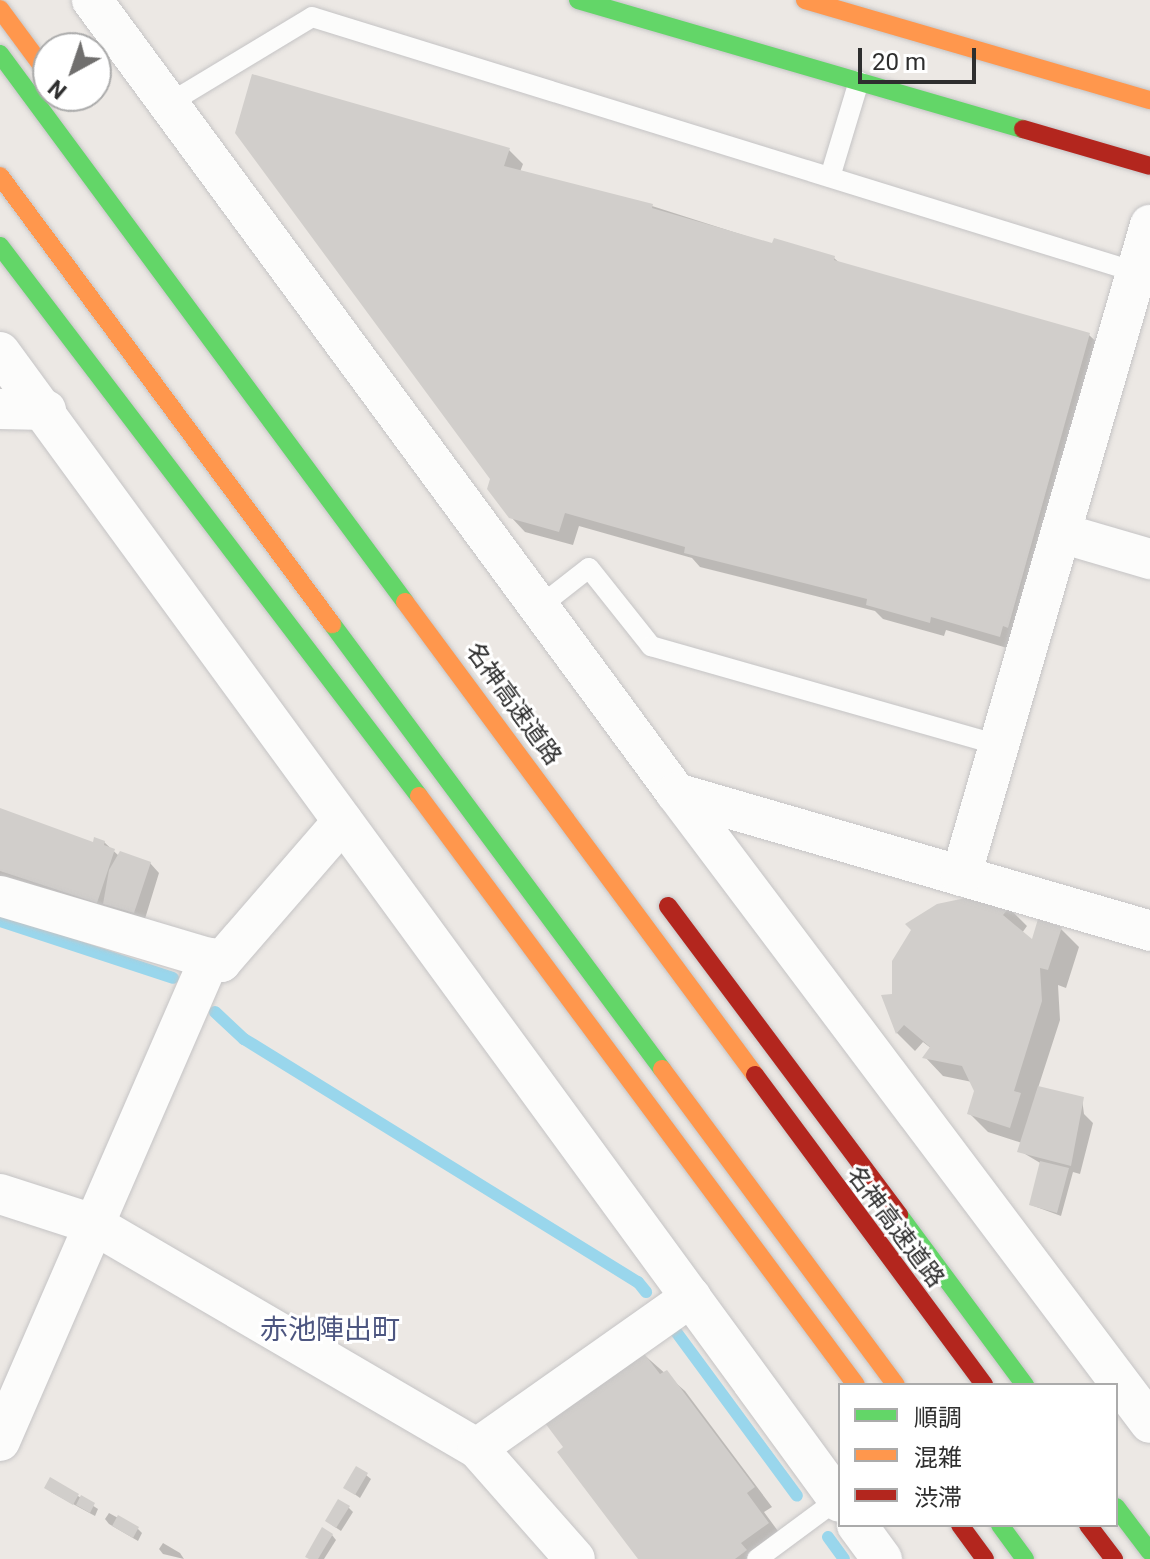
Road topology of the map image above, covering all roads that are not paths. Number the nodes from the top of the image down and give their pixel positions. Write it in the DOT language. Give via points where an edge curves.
graph roads {
  1 [pos="92,0"];
  2 [pos="578,0"];
  3 [pos="805,0"];
  4 [pos="0,9"];
  5 [pos="32,52"];
  6 [pos="0,54"];
  7 [pos="859,81"];
  8 [pos="1150,100"];
  9 [pos="168,104"];
  10 [pos="1150,166"];
  11 [pos="0,176"];
  12 [pos="830,177"];
  13 [pos="1150,225"];
  14 [pos="0,246"];
  15 [pos="1136,272"];
  16 [pos="0,352"];
  17 [pos="0,409"];
  18 [pos="46,410"];
  19 [pos="1061,533"];
  20 [pos="1150,559"];
  21 [pos="539,607"];
  22 [pos="999,745"];
  23 [pos="676,793"];
  24 [pos="343,821"];
  25 [pos="961,876"];
  26 [pos="654,887"];
  27 [pos="0,896"];
  28 [pos="1150,931"];
  29 [pos="210,958"];
  30 [pos="0,1194"];
  31 [pos="93,1224"];
  32 [pos="691,1297"];
  33 [pos="855,1383"];
  34 [pos="895,1383"];
  35 [pos="983,1383"];
  36 [pos="1024,1383"];
  37 [pos="1150,1423"];
  38 [pos="0,1441"];
  39 [pos="477,1448"];
  40 [pos="838,1499"];
  41 [pos="1118,1510"];
  42 [pos="838,1513"];
  43 [pos="858,1527"];
  44 [pos="961,1527"];
  45 [pos="1001,1527"];
  46 [pos="1090,1527"];
  47 [pos="1150,1552"];
  48 [pos="575,1559"];
  49 [pos="757,1559"];
  50 [pos="882,1559"];
  51 [pos="985,1559"];
  52 [pos="1025,1559"];
  53 [pos="1114,1559"];
  1 -- 9 [label="street"];
  2 -- 7 [label="main road"];
  3 -- 8 [label="main road"];
  4 -- 5 [label="main road"];
  6 -- 35 [label="main road, 名神高速道路"];
  7 -- 10 [label="main road"];
  7 -- 12 [label="lane"];
  9 -- 12 [label="lane" via="312,17"];
  9 -- 21 [label="street"];
  11 -- 34 [label="main road"];
  12 -- 15 [label="lane"];
  13 -- 15 [label="street"];
  14 -- 33 [label="main road" via="295,630"];
  15 -- 19 [label="street"];
  16 -- 18 [label="street"];
  17 -- 18 [label="street"];
  18 -- 24 [label="street"];
  19 -- 20 [label="street"];
  19 -- 22 [label="street"];
  21 -- 22 [label="lane" via="589,568 651,646"];
  21 -- 23 [label="street"];
  22 -- 25 [label="street"];
  23 -- 25 [label="street"];
  23 -- 37 [label="street"];
  24 -- 29 [label="street" via="221,962"];
  24 -- 32 [label="street"];
  25 -- 28 [label="street"];
  26 -- 36 [label="main road"];
  27 -- 29 [label="street"];
  29 -- 31 [label="street"];
  30 -- 31 [label="street"];
  31 -- 38 [label="street"];
  31 -- 39 [label="street"];
  32 -- 39 [label="street"];
  32 -- 40 [label="street"];
  39 -- 48 [label="street"];
  41 -- 47 [label="main road"];
  42 -- 49 [label="lane"];
  43 -- 50 [label="street"];
  44 -- 51 [label="main road"];
  45 -- 52 [label="main road"];
  46 -- 53 [label="main road"];
}
